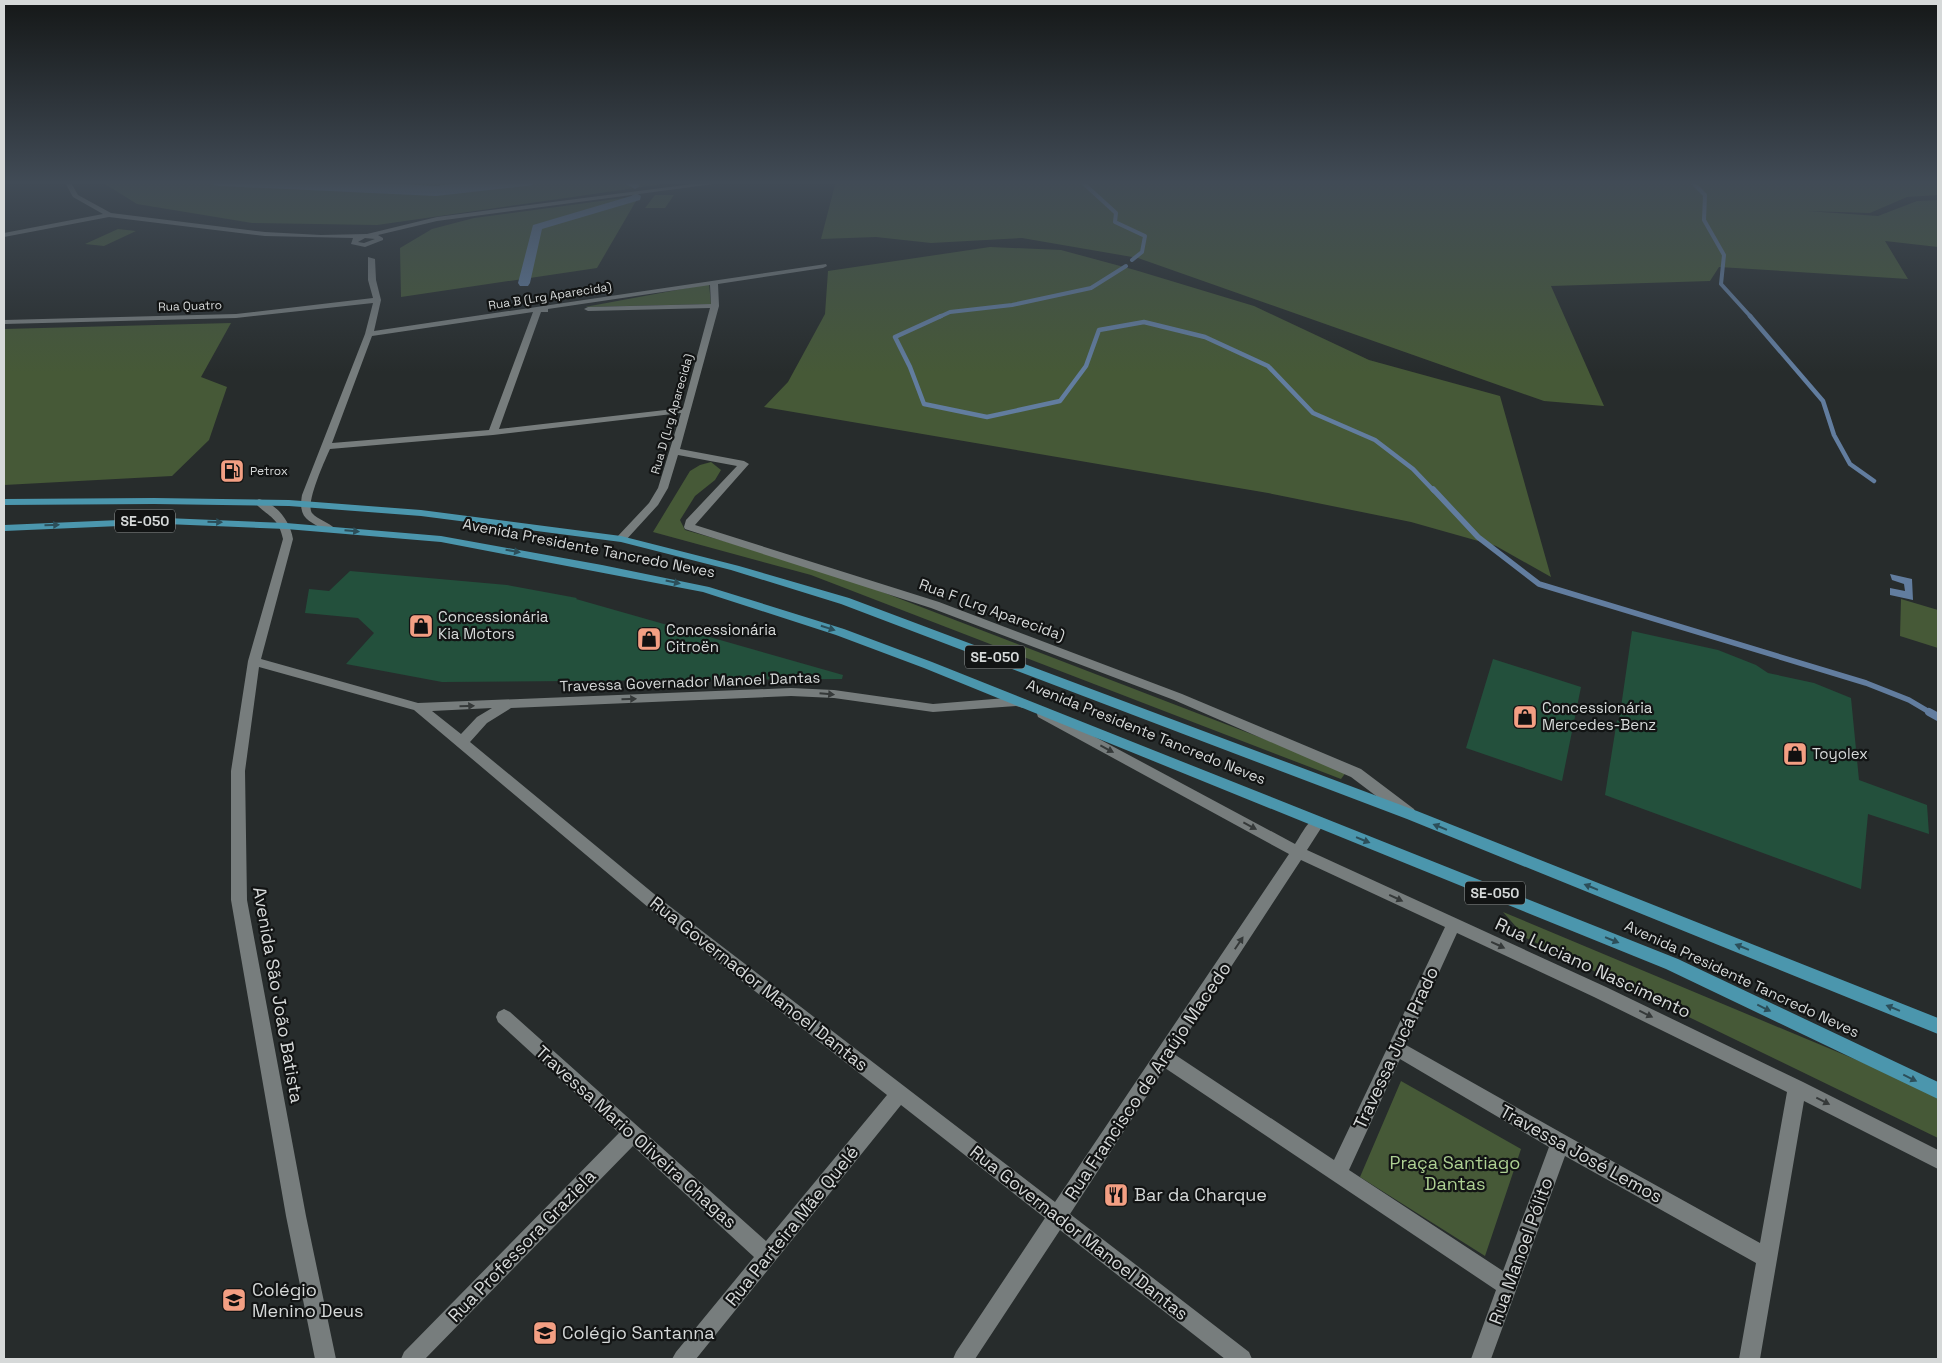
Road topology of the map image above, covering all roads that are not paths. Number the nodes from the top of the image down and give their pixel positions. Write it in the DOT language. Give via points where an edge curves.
graph roads {
  1 [pos="356,244"];
  2 [pos="378,245"];
  3 [pos="371,259"];
  4 [pos="823,266"];
  5 [pos="714,282"];
  6 [pos="377,300"];
  7 [pos="715,306"];
  8 [pos="538,310"];
  9 [pos="4,322"];
  10 [pos="369,334"];
  11 [pos="687,410"];
  12 [pos="493,432"];
  13 [pos="326,446"];
  14 [pos="674,451"];
  15 [pos="4,502"];
  16 [pos="258,502"];
  17 [pos="306,504"];
  18 [pos="286,526"];
  19 [pos="4,528"];
  20 [pos="330,530"];
  21 [pos="621,539"];
  22 [pos="254,661"];
  23 [pos="1018,701"];
  24 [pos="512,704"];
  25 [pos="418,708"];
  26 [pos="462,742"];
  27 [pos="1412,815"];
  28 [pos="1318,822"];
  29 [pos="1299,853"];
  30 [pos="1454,924"];
  31 [pos="504,1017"];
  32 [pos="1938,1026"];
  33 [pos="1396,1048"];
  34 [pos="1163,1057"];
  35 [pos="1797,1088"];
  36 [pos="1938,1092"];
  37 [pos="900,1093"];
  38 [pos="633,1132"];
  39 [pos="1560,1143"];
  40 [pos="1938,1160"];
  41 [pos="1338,1173"];
  42 [pos="1058,1217"];
  43 [pos="768,1256"];
  44 [pos="1767,1258"];
  45 [pos="1508,1286"];
  46 [pos="325,1359"];
  47 [pos="411,1359"];
  48 [pos="683,1359"];
  49 [pos="963,1359"];
  50 [pos="1242,1359"];
  51 [pos="1482,1359"];
  52 [pos="1748,1359"];
  1 -- 3 [label="street"];
  2 -- 3 [label="street"];
  3 -- 6 [label="street"];
  4 -- 5 [label="street, Rua B (Lrg Aparecida)"];
  5 -- 7 [label="street, Rua D (Lrg Aparecida)"];
  5 -- 8 [label="street, Rua B (Lrg Aparecida)"];
  6 -- 9 [label="street, Rua Quatro" via="241,316"];
  6 -- 10 [label="street"];
  7 -- 8 [label="street"];
  7 -- 11 [label="street, Rua D (Lrg Aparecida)"];
  8 -- 10 [label="street, Rua B (Lrg Aparecida)"];
  8 -- 12 [label="street"];
  10 -- 13 [label="street"];
  11 -- 12 [label="street"];
  11 -- 14 [label="street, Rua D (Lrg Aparecida)"];
  12 -- 13 [label="street"];
  13 -- 17 [label="street"];
  14 -- 21 [label="street, Rua D (Lrg Aparecida)" via="659,496"];
  14 -- 27 [label="street, Rua F (Lrg Aparecida)" via="744,464 689,524 691,528 935,605 1178,697 1349,769"];
  15 -- 16 [label="main road, Avenida Presidente Tancredo Neves / SE-050"];
  16 -- 17 [label="main road, Avenida Presidente Tancredo Neves / SE-050"];
  16 -- 18 [label="street"];
  17 -- 20 [label="street" via="309,516"];
  17 -- 21 [label="main road, Avenida Presidente Tancredo Neves / SE-050" via="421,513"];
  19 -- 18 [label="main road, Avenida Presidente Tancredo Neves / SE-050, one-way" via="166,521"];
  18 -- 20 [label="main road, Avenida Presidente Tancredo Neves / SE-050"];
  18 -- 22 [label="street, Avenida São João Batista" via="288,539"];
  20 -- 23 [label="main road, Avenida Presidente Tancredo Neves / SE-050, one-way" via="441,539 705,588 840,632"];
  21 -- 27 [label="main road, Avenida Presidente Tancredo Neves / SE-050" via="845,601"];
  22 -- 25 [label="street, Rua Governador Manoel Dantas"];
  22 -- 46 [label="street, Avenida São João Batista" via="238,771 239,900"];
  24 -- 23 [label="street, Travessa Governador Manoel Dantas, one-way" via="791,692 834,694 933,708"];
  23 -- 28 [label="main road, Avenida Presidente Tancredo Neves / SE-050"];
  23 -- 29 [label="street, Rua Luciano Nascimento, one-way"];
  25 -- 24 [label="street, Travessa Governador Manoel Dantas, one-way"];
  24 -- 26 [label="street, Travessa Governador Manoel Dantas" via="482,720"];
  25 -- 26 [label="street, Rua Governador Manoel Dantas"];
  26 -- 37 [label="street, Rua Governador Manoel Dantas" via="654,903"];
  32 -- 27 [label="main road, Avenida Presidente Tancredo Neves / SE-050, one-way"];
  28 -- 29 [label="street, Rua Francisco de Araújo Macedo"];
  28 -- 36 [label="main road, Avenida Presidente Tancredo Neves / SE-050, one-way" via="1672,964"];
  29 -- 30 [label="street, Rua Luciano Nascimento, one-way"];
  34 -- 29 [label="street, Rua Francisco de Araújo Macedo, one-way"];
  30 -- 33 [label="street, Travessa Jucá Prado"];
  30 -- 35 [label="street, Rua Luciano Nascimento, one-way"];
  31 -- 38 [label="street, Travessa Mario Oliveira Chagas"];
  33 -- 39 [label="street, Travessa José Lemos"];
  33 -- 41 [label="street, Travessa Jucá Prado"];
  34 -- 41 [label="street"];
  34 -- 42 [label="street, Rua Francisco de Araújo Macedo"];
  35 -- 40 [label="street, Rua Luciano Nascimento, one-way"];
  35 -- 44 [label="street"];
  37 -- 42 [label="street, Rua Governador Manoel Dantas"];
  37 -- 43 [label="street, Rua Parteira Mãe Quelé"];
  38 -- 43 [label="street, Travessa Mario Oliveira Chagas"];
  38 -- 47 [label="street, Rua Professora Graziela"];
  39 -- 44 [label="street, Travessa José Lemos"];
  39 -- 45 [label="street, Rua Manoel Pólito"];
  41 -- 45 [label="street"];
  42 -- 49 [label="street, Rua Francisco de Araújo Macedo"];
  42 -- 50 [label="street, Rua Governador Manoel Dantas"];
  43 -- 48 [label="street, Rua Parteira Mãe Quelé"];
  44 -- 52 [label="street"];
  45 -- 51 [label="street, Rua Manoel Pólito"];
}
